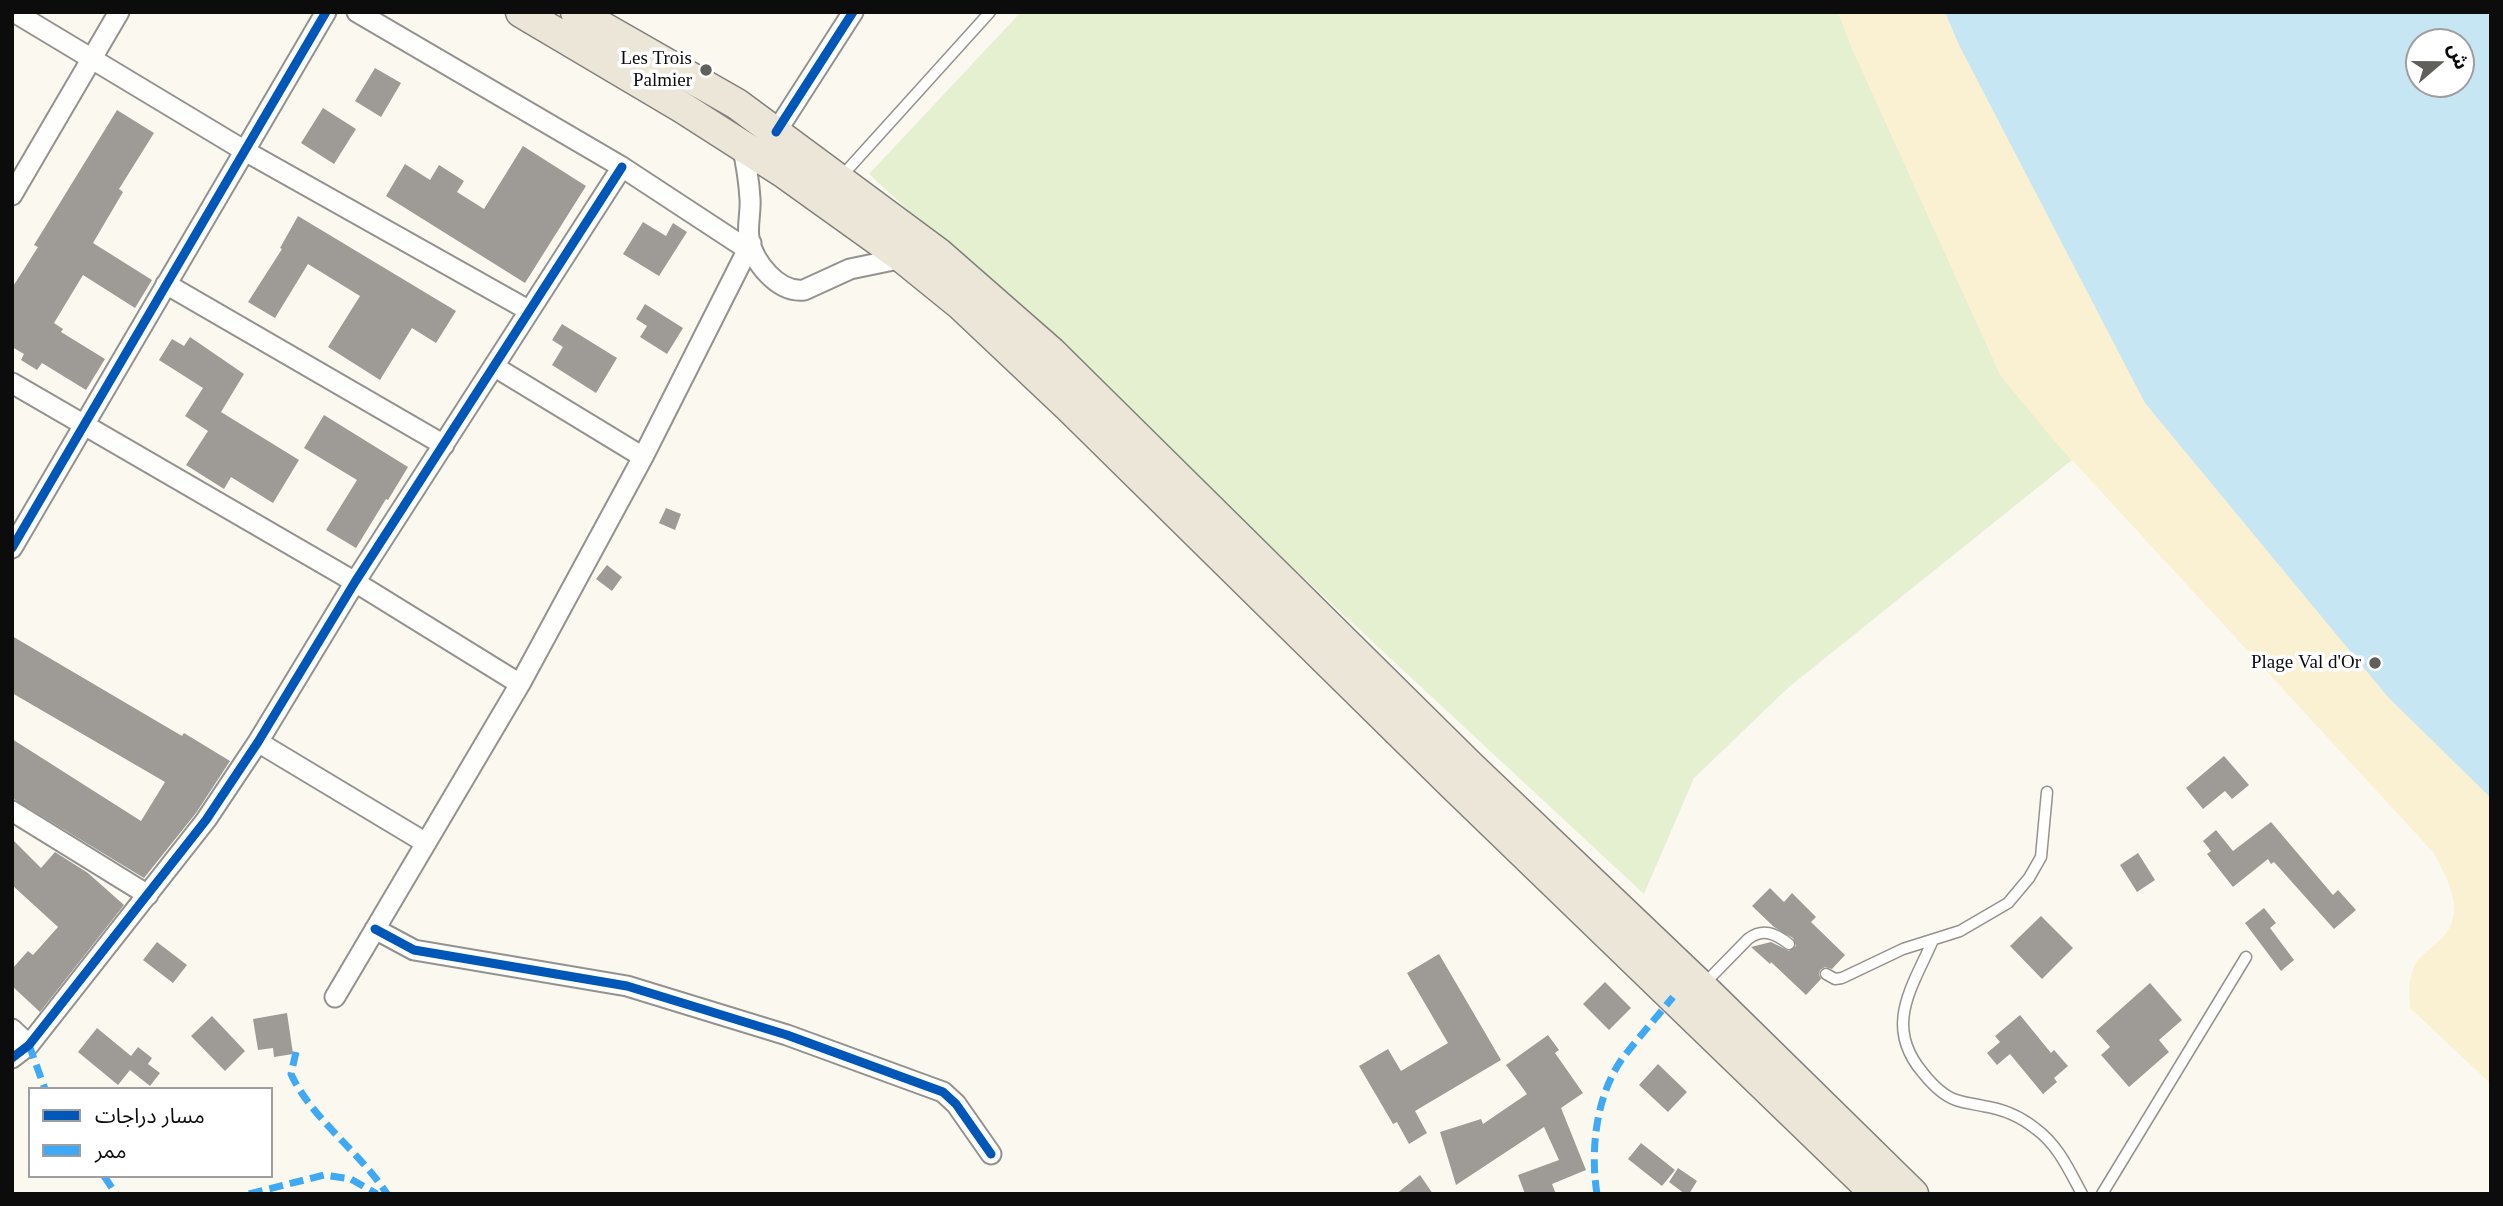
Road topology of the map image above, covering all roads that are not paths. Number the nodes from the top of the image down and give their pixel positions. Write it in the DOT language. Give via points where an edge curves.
graph roads {
  1 [pos="14,12"];
  2 [pos="119,12"];
  3 [pos="326,12"];
  4 [pos="357,12"];
  5 [pos="521,12"];
  6 [pos="576,12"];
  7 [pos="853,12"];
  8 [pos="990,12"];
  9 [pos="93,59"];
  10 [pos="776,132"];
  11 [pos="742,145"];
  12 [pos="245,151"];
  13 [pos="622,167"];
  14 [pos="839,180"];
  15 [pos="13,192"];
  16 [pos="749,246"];
  17 [pos="902,258"];
  18 [pos="166,284"];
  19 [pos="528,310"];
  20 [pos="495,367"];
  21 [pos="12,383"];
  22 [pos="83,426"];
  23 [pos="444,445"];
  24 [pos="643,457"];
  25 [pos="12,548"];
  26 [pos="355,582"];
  27 [pos="520,684"];
  28 [pos="258,741"];
  29 [pos="2047,792"];
  30 [pos="12,811"];
  31 [pos="426,843"];
  32 [pos="148,895"];
  33 [pos="375,929"];
  34 [pos="1933,940"];
  35 [pos="1789,944"];
  36 [pos="2246,957"];
  37 [pos="1826,974"];
  38 [pos="1702,987"];
  39 [pos="335,997"];
  40 [pos="12,1029"];
  41 [pos="29,1045"];
  42 [pos="12,1058"];
  43 [pos="991,1154"];
  44 [pos="1876,1194"];
  45 [pos="1913,1194"];
  46 [pos="2082,1194"];
  47 [pos="2102,1194"];
  1 -- 9 [label="street"];
  2 -- 9 [label="street"];
  3 -- 12 [label="street"];
  4 -- 13 [label="street"];
  5 -- 11 [label="main road"];
  6 -- 10 [label="main road" via="737,104"];
  7 -- 10 [label="street"];
  8 -- 14 [label="lane"];
  9 -- 12 [label="street"];
  9 -- 15 [label="street"];
  10 -- 14 [label="main road"];
  11 -- 16 [label="street" via="750,199"];
  11 -- 17 [label="main road"];
  12 -- 18 [label="street"];
  12 -- 19 [label="street"];
  13 -- 16 [label="street"];
  13 -- 19 [label="street"];
  14 -- 38 [label="main road" via="938,253 1051,352 1470,766"];
  16 -- 17 [label="street" via="783,287 795,291 850,269"];
  16 -- 24 [label="street"];
  17 -- 44 [label="main road" via="1006,346"];
  18 -- 22 [label="street"];
  18 -- 23 [label="street"];
  19 -- 20 [label="street"];
  20 -- 23 [label="street"];
  20 -- 24 [label="street"];
  21 -- 22 [label="street"];
  22 -- 25 [label="street"];
  22 -- 26 [label="street"];
  23 -- 26 [label="street"];
  24 -- 27 [label="street"];
  26 -- 27 [label="street"];
  26 -- 28 [label="street"];
  27 -- 31 [label="street"];
  28 -- 31 [label="street"];
  28 -- 32 [label="street" via="206,820"];
  29 -- 34 [label="lane" via="2041,857 2021,890 1990,915"];
  30 -- 32 [label="street"];
  31 -- 33 [label="street"];
  32 -- 41 [label="street"];
  33 -- 39 [label="street"];
  33 -- 43 [label="street" via="414,950 626,986 943,1092"];
  34 -- 37 [label="lane" via="1903,948 1842,978"];
  34 -- 46 [label="lane" via="1903,1014 1903,1037 1913,1061 1954,1100 2000,1109 2036,1128 2064,1159"];
  35 -- 38 [label="lane" via="1774,934 1755,934"];
  36 -- 47 [label="lane"];
  38 -- 45 [label="main road"];
  40 -- 41 [label="street"];
  41 -- 42 [label="street"];
}
